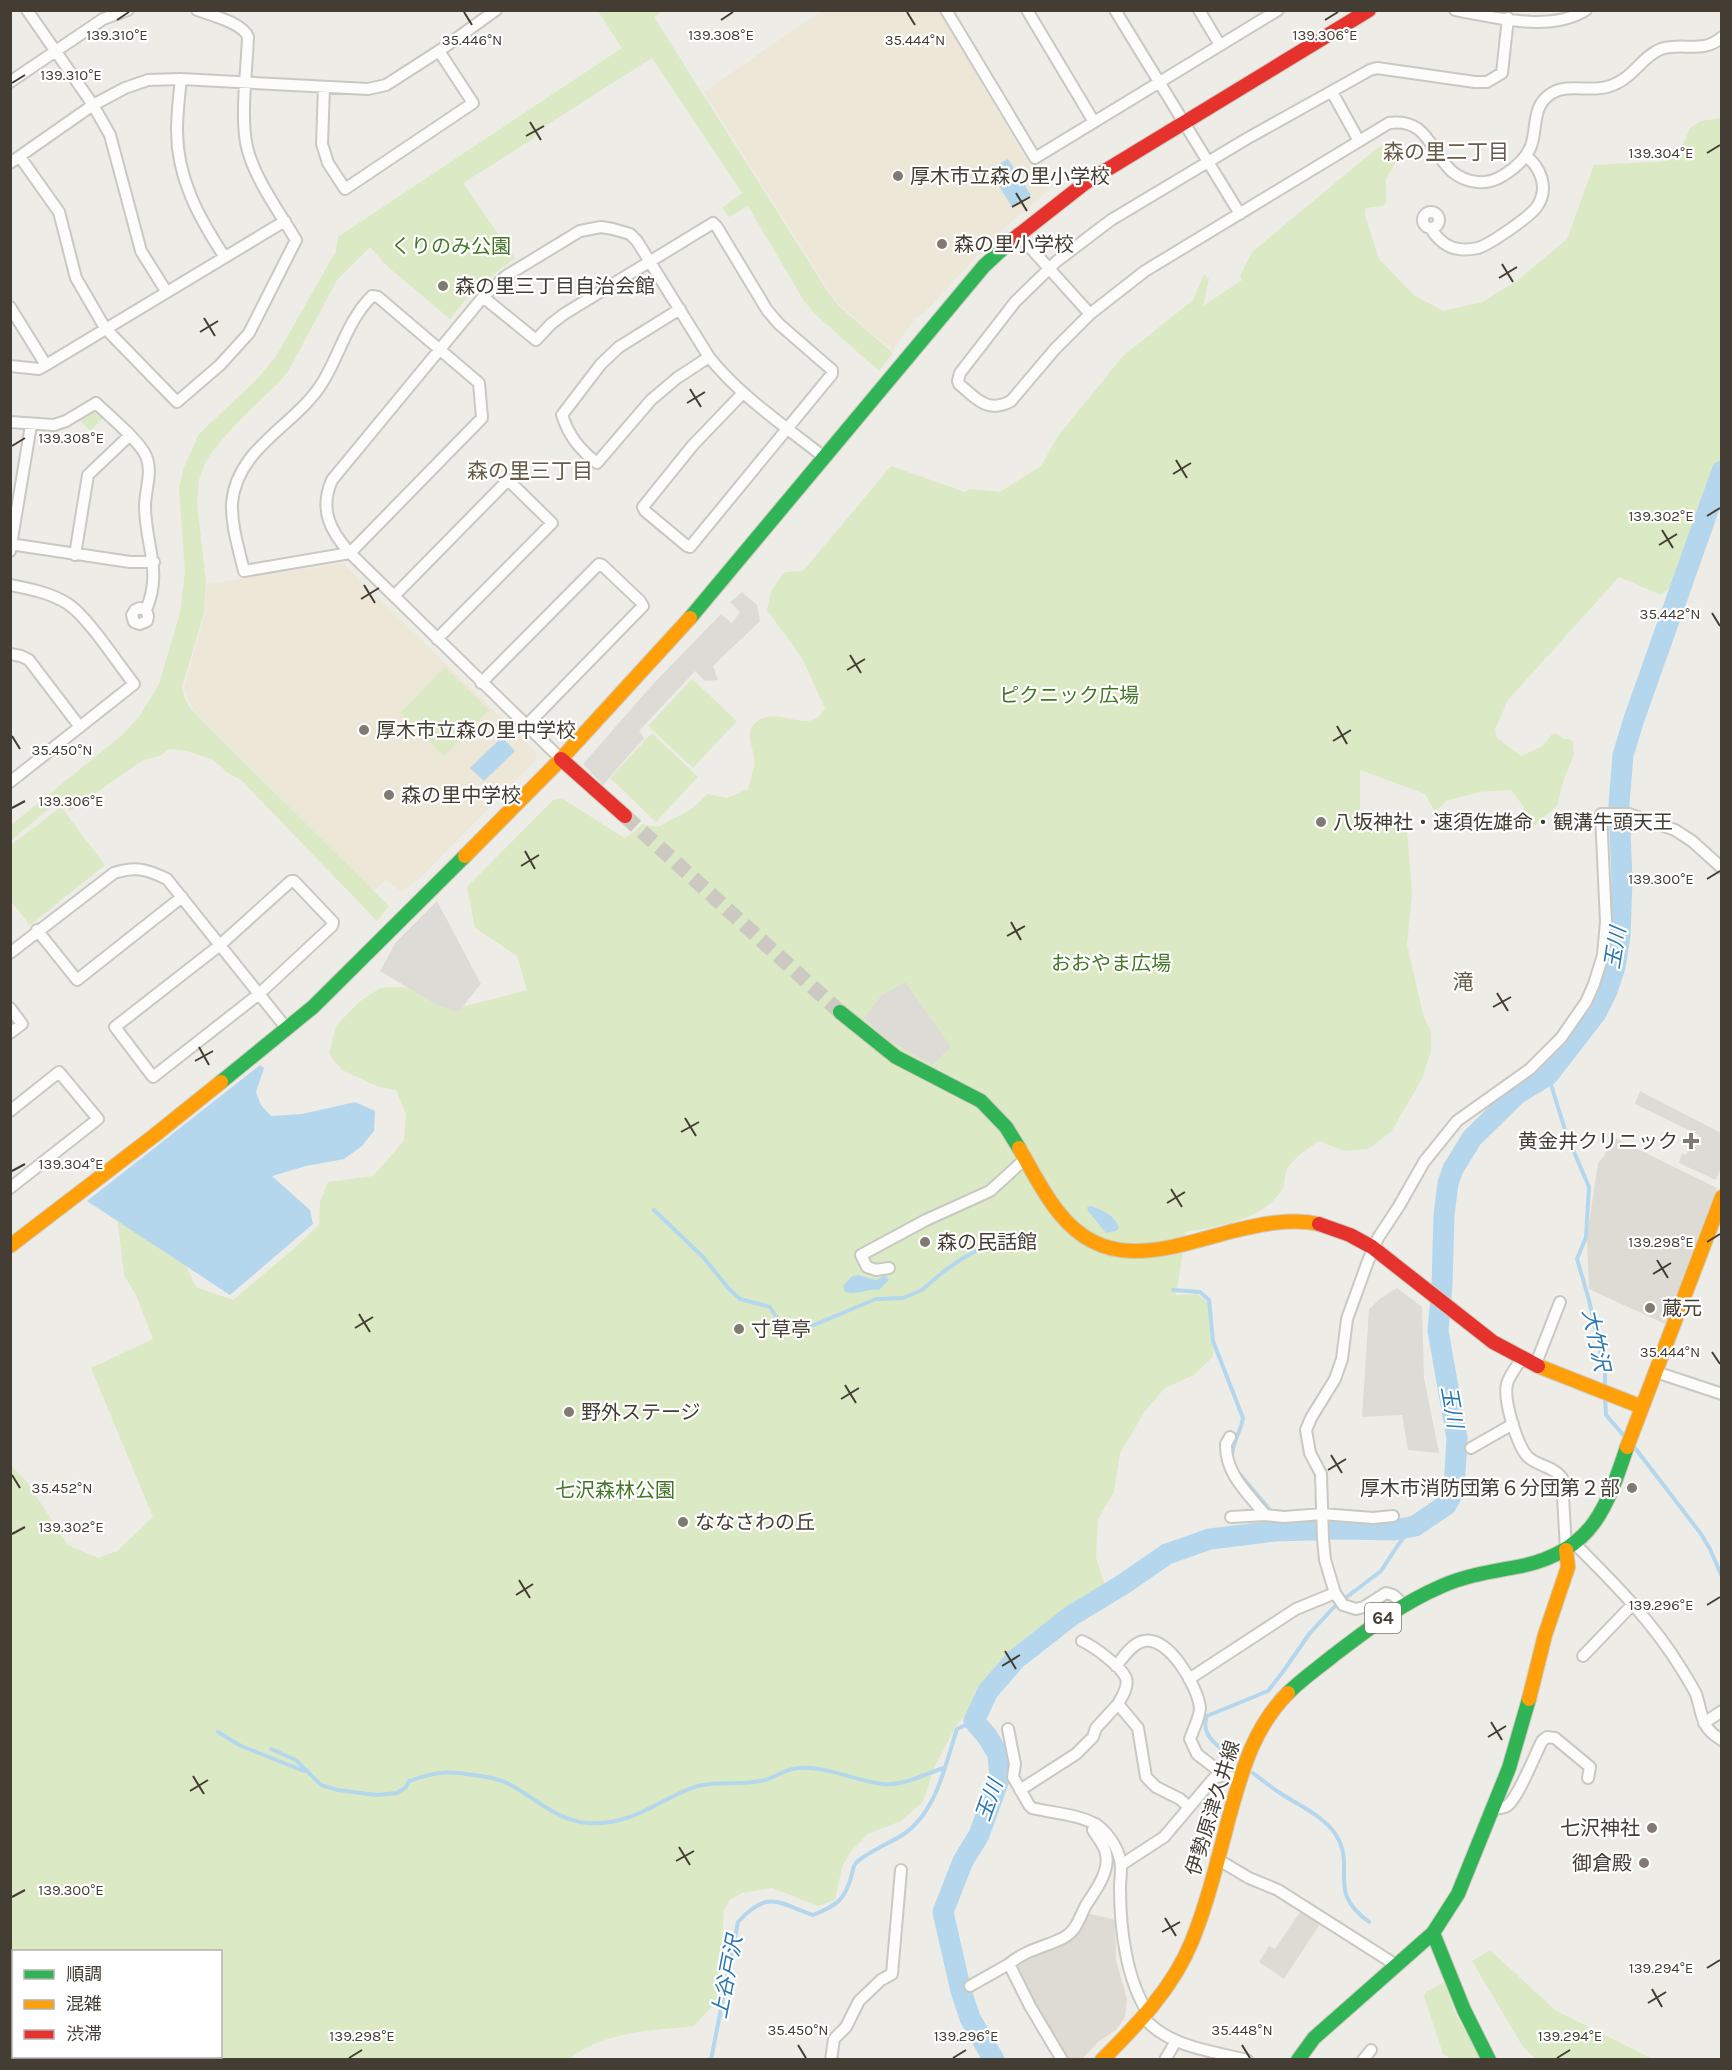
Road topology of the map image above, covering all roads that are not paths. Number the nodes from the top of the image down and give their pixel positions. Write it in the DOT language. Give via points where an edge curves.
graph roads {
  1 [pos="27,10"];
  2 [pos="128,10"];
  3 [pos="197,10"];
  4 [pos="496,10"];
  5 [pos="946,10"];
  6 [pos="1026,10"];
  7 [pos="1115,10"];
  8 [pos="1199,10"];
  9 [pos="1278,10"];
  10 [pos="1369,10"];
  11 [pos="1455,10"];
  12 [pos="1586,10"];
  13 [pos="112,13"];
  14 [pos="1508,18"];
  15 [pos="1722,37"];
  16 [pos="1220,45"];
  17 [pos="55,51"];
  18 [pos="439,51"];
  19 [pos="181,79"];
  20 [pos="10,82"];
  21 [pos="1159,83"];
  22 [pos="246,84"];
  23 [pos="324,87"];
  24 [pos="1332,92"];
  25 [pos="93,105"];
  26 [pos="1095,122"];
  27 [pos="1184,123"];
  28 [pos="1359,141"];
  29 [pos="1526,156"];
  30 [pos="20,157"];
  31 [pos="1207,162"];
  32 [pos="10,163"];
  33 [pos="1433,208"];
  34 [pos="1240,214"];
  35 [pos="285,221"];
  36 [pos="1018,234"];
  37 [pos="224,256"];
  38 [pos="651,261"];
  39 [pos="1048,269"];
  40 [pos="166,291"];
  41 [pos="483,297"];
  42 [pos="10,307"];
  43 [pos="680,309"];
  44 [pos="1090,314"];
  45 [pos="105,328"];
  46 [pos="439,348"];
  47 [pos="709,357"];
  48 [pos="46,365"];
  49 [pos="10,366"];
  50 [pos="743,393"];
  51 [pos="10,422"];
  52 [pos="32,424"];
  53 [pos="788,429"];
  54 [pos="129,436"];
  55 [pos="825,458"];
  56 [pos="16,488"];
  57 [pos="11,546"];
  58 [pos="350,553"];
  59 [pos="75,555"];
  60 [pos="154,562"];
  61 [pos="10,585"];
  62 [pos="394,596"];
  63 [pos="146,610"];
  64 [pos="437,639"];
  65 [pos="10,654"];
  66 [pos="481,683"];
  67 [pos="526,726"];
  68 [pos="80,727"];
  69 [pos="561,759"];
  70 [pos="10,782"];
  71 [pos="625,816"];
  72 [pos="1720,863"];
  73 [pos="182,897"];
  74 [pos="37,930"];
  75 [pos="220,945"];
  76 [pos="10,952"];
  77 [pos="259,994"];
  78 [pos="10,1008"];
  79 [pos="840,1012"];
  80 [pos="287,1029"];
  81 [pos="10,1033"];
  82 [pos="10,1111"];
  83 [pos="1025,1159"];
  84 [pos="10,1188"];
  85 [pos="1722,1197"];
  86 [pos="10,1246"];
  87 [pos="1374,1250"];
  88 [pos="889,1268"];
  89 [pos="1560,1302"];
  90 [pos="1521,1360"];
  91 [pos="1535,1366"];
  92 [pos="1656,1372"];
  93 [pos="1722,1394"];
  94 [pos="1642,1407"];
  95 [pos="1513,1424"];
  96 [pos="1230,1437"];
  97 [pos="1471,1448"];
  98 [pos="1265,1515"];
  99 [pos="1322,1516"];
  100 [pos="1393,1516"];
  101 [pos="1232,1517"];
  102 [pos="1571,1547"];
  103 [pos="1339,1599"];
  104 [pos="1633,1604"];
  105 [pos="1404,1605"];
  106 [pos="1082,1641"];
  107 [pos="1583,1656"];
  108 [pos="1116,1666"];
  109 [pos="1189,1679"];
  110 [pos="1118,1704"];
  111 [pos="1722,1711"];
  112 [pos="1704,1724"];
  113 [pos="1008,1729"];
  114 [pos="1548,1737"];
  115 [pos="1722,1740"];
  116 [pos="1007,1766"];
  117 [pos="1224,1775"];
  118 [pos="1013,1777"];
  119 [pos="1588,1778"];
  120 [pos="1239,1780"];
  121 [pos="1530,1782"];
  122 [pos="1020,1790"];
  123 [pos="1190,1807"];
  124 [pos="1492,1809"];
  125 [pos="1096,1824"];
  126 [pos="1217,1859"];
  127 [pos="1121,1865"];
  128 [pos="888,1878"];
  129 [pos="1433,1933"];
  130 [pos="1009,1964"];
  131 [pos="1396,1965"];
  132 [pos="970,1986"];
  133 [pos="1146,2015"];
  134 [pos="1176,2041"];
  135 [pos="1371,2050"];
  136 [pos="831,2060"];
  137 [pos="1062,2060"];
  138 [pos="1102,2060"];
  139 [pos="1165,2060"];
  140 [pos="1247,2060"];
  141 [pos="1298,2060"];
  142 [pos="1363,2060"];
  143 [pos="1489,2060"];
  1 -- 17 [label="street"];
  2 -- 13 [label="street"];
  3 -- 22 [label="street" via="247,32"];
  4 -- 18 [label="street"];
  5 -- 26 [label="street" via="1035,158"];
  6 -- 26 [label="street"];
  7 -- 21 [label="street"];
  8 -- 16 [label="street"];
  9 -- 16 [label="street"];
  10 -- 27 [label="street"];
  11 -- 14 [label="street"];
  12 -- 14 [label="street" via="1560,20"];
  13 -- 17 [label="street"];
  14 -- 24 [label="street" via="1502,73 1487,81 1377,68"];
  15 -- 29 [label="street" via="1707,46 1660,49 1612,86 1554,92 1539,105 1532,145"];
  16 -- 21 [label="street"];
  17 -- 20 [label="street"];
  17 -- 25 [label="street"];
  18 -- 23 [label="street" via="386,86"];
  18 -- 23 [label="street" via="473,103 345,189 328,163 322,144"];
  19 -- 22 [label="street"];
  19 -- 25 [label="street" via="148,80"];
  19 -- 37 [label="street" via="178,152 186,185 201,220"];
  21 -- 26 [label="street"];
  21 -- 27 [label="street"];
  22 -- 23 [label="street"];
  22 -- 35 [label="street" via="246,146"];
  24 -- 28 [label="street"];
  24 -- 31 [label="street"];
  25 -- 30 [label="street"];
  25 -- 40 [label="street" via="114,146 141,251"];
  27 -- 31 [label="street"];
  27 -- 36 [label="street" via="1085,183"];
  28 -- 29 [label="street" via="1389,123 1408,124 1425,135 1453,173 1477,182 1494,181"];
  28 -- 34 [label="street"];
  29 -- 33 [label="street" via="1541,173 1543,190 1538,205 1494,240 1478,248 1447,245 1433,232 1438,220"];
  30 -- 32 [label="street"];
  30 -- 45 [label="street" via="59,212 76,278"];
  31 -- 34 [label="street"];
  31 -- 39 [label="street" via="1111,220"];
  34 -- 44 [label="street" via="1145,271"];
  35 -- 37 [label="street"];
  35 -- 45 [label="street" via="296,240 249,333 220,366 177,402"];
  36 -- 39 [label="street"];
  36 -- 55 [label="street" via="984,266"];
  37 -- 40 [label="street"];
  38 -- 41 [label="street" via="630,234 614,229 588,229 522,266"];
  38 -- 41 [label="street" via="564,314 536,340"];
  38 -- 43 [label="street"];
  38 -- 53 [label="street" via="713,223 717,227 767,310 832,370"];
  39 -- 44 [label="street"];
  39 -- 44 [label="street" via="994,328 960,373 959,384 982,403 1001,406 1011,401"];
  40 -- 45 [label="street"];
  41 -- 46 [label="street"];
  42 -- 48 [label="street"];
  43 -- 47 [label="street"];
  43 -- 47 [label="street" via="619,347 602,364 562,415 572,440 597,463 651,400"];
  45 -- 48 [label="street"];
  46 -- 58 [label="street" via="327,490 330,526"];
  46 -- 58 [label="street" via="479,383 482,418"];
  46 -- 58 [label="street" via="372,296 355,316 324,381 255,452 236,483 233,522 244,571"];
  47 -- 50 [label="street"];
  48 -- 49 [label="street" via="39,369"];
  50 -- 53 [label="street"];
  50 -- 53 [label="street" via="693,445 643,507 687,546"];
  51 -- 52 [label="street"];
  52 -- 54 [label="street" via="54,425 96,403"];
  52 -- 56 [label="street"];
  53 -- 55 [label="street"];
  54 -- 59 [label="street" via="88,475"];
  54 -- 60 [label="street" via="146,455 149,470 145,508"];
  55 -- 69 [label="street" via="698,610"];
  56 -- 57 [label="street"];
  57 -- 59 [label="street"];
  58 -- 62 [label="street"];
  59 -- 60 [label="street"];
  60 -- 63 [label="street" via="153,595"];
  61 -- 68 [label="street" via="41,591 69,605 134,684"];
  62 -- 64 [label="street"];
  62 -- 64 [label="street" via="508,480 552,523"];
  64 -- 66 [label="street"];
  65 -- 68 [label="street" via="29,660"];
  66 -- 67 [label="street"];
  66 -- 67 [label="street" via="599,564 640,601 643,606"];
  67 -- 69 [label="street"];
  68 -- 70 [label="street"];
  69 -- 71 [label="street"];
  69 -- 80 [label="street" via="355,967"];
  72 -- 87 [label="street" via="1674,830 1629,814 1601,814 1606,913 1603,955 1586,1002 1561,1038 1530,1069 1457,1121 1417,1173"];
  73 -- 74 [label="street" via="167,879 130,868 114,873"];
  73 -- 74 [label="street" via="78,980"];
  73 -- 75 [label="street"];
  74 -- 76 [label="street"];
  75 -- 77 [label="street"];
  75 -- 77 [label="street" via="291,881 333,922"];
  75 -- 77 [label="street" via="115,1027 153,1077"];
  77 -- 80 [label="street"];
  78 -- 81 [label="street" via="22,1024"];
  79 -- 83 [label="street" via="905,1062 988,1106"];
  80 -- 86 [label="street"];
  82 -- 84 [label="street" via="59,1072 98,1119"];
  83 -- 87 [label="street" via="1064,1222 1106,1248 1148,1252 1258,1226 1293,1222 1328,1226"];
  83 -- 88 [label="street" via="990,1191 861,1255 867,1267"];
  85 -- 92 [label="street, 64"];
  87 -- 90 [label="street"];
  87 -- 99 [label="street" via="1347,1319 1335,1379 1306,1430 1310,1453 1321,1474"];
  89 -- 91 [label="street"];
  90 -- 91 [label="street"];
  90 -- 95 [label="street" via="1507,1384"];
  91 -- 94 [label="street"];
  92 -- 93 [label="street"];
  92 -- 94 [label="street, 64"];
  94 -- 102 [label="street, 伊勢原津久井線 / 64" via="1605,1503 1591,1527"];
  95 -- 97 [label="street"];
  95 -- 102 [label="street" via="1528,1457 1562,1478"];
  96 -- 98 [label="street" via="1226,1444 1228,1466"];
  98 -- 99 [label="street"];
  98 -- 101 [label="street"];
  99 -- 100 [label="street"];
  99 -- 103 [label="street" via="1325,1560"];
  102 -- 104 [label="street" via="1607,1574"];
  102 -- 105 [label="street, 伊勢原津久井線 / 64" via="1540,1562 1456,1580"];
  102 -- 124 [label="street" via="1522,1729"];
  103 -- 105 [label="street" via="1356,1609 1390,1593"];
  103 -- 109 [label="street" via="1296,1610"];
  104 -- 107 [label="street"];
  104 -- 112 [label="street" via="1682,1670 1695,1693"];
  105 -- 120 [label="street, 伊勢原津久井線 / 64" via="1288,1692 1254,1739"];
  106 -- 108 [label="street"];
  108 -- 109 [label="street" via="1135,1645 1148,1640 1163,1645"];
  108 -- 110 [label="street" via="1126,1677"];
  109 -- 117 [label="street" via="1200,1710 1190,1740 1197,1754"];
  110 -- 122 [label="street" via="1076,1754"];
  110 -- 123 [label="street" via="1138,1728 1146,1777"];
  111 -- 112 [label="street"];
  112 -- 115 [label="street"];
  113 -- 118 [label="street" via="1015,1764"];
  114 -- 119 [label="street" via="1555,1738 1590,1767"];
  114 -- 121 [label="street"];
  114 -- 124 [label="street" via="1542,1741 1509,1804"];
  116 -- 118 [label="street"];
  117 -- 120 [label="street"];
  117 -- 123 [label="street" via="1214,1778"];
  118 -- 122 [label="street"];
  120 -- 126 [label="street, 伊勢原津久井線 / 64"];
  122 -- 125 [label="street" via="1032,1808"];
  123 -- 127 [label="street" via="1164,1837"];
  124 -- 129 [label="street" via="1458,1894"];
  125 -- 127 [label="street" via="1113,1844"];
  125 -- 130 [label="street" via="1093,1830 1106,1854 1106,1866 1077,1925 1064,1938 1025,1952"];
  126 -- 131 [label="street" via="1278,1890"];
  126 -- 133 [label="street, 伊勢原津久井線 / 64" via="1186,1955"];
  127 -- 133 [label="street" via="1126,1954"];
  128 -- 136 [label="street" via="901,1875 890,1936 892,1974 859,2001 846,2027 834,2039"];
  129 -- 131 [label="street"];
  129 -- 143 [label="street"];
  130 -- 132 [label="street"];
  130 -- 137 [label="street"];
  131 -- 141 [label="street" via="1314,2038"];
  133 -- 134 [label="street" via="1153,2029"];
  133 -- 138 [label="street, 伊勢原津久井線 / 64"];
  134 -- 139 [label="street"];
  134 -- 140 [label="street"];
  135 -- 142 [label="street"];
}
